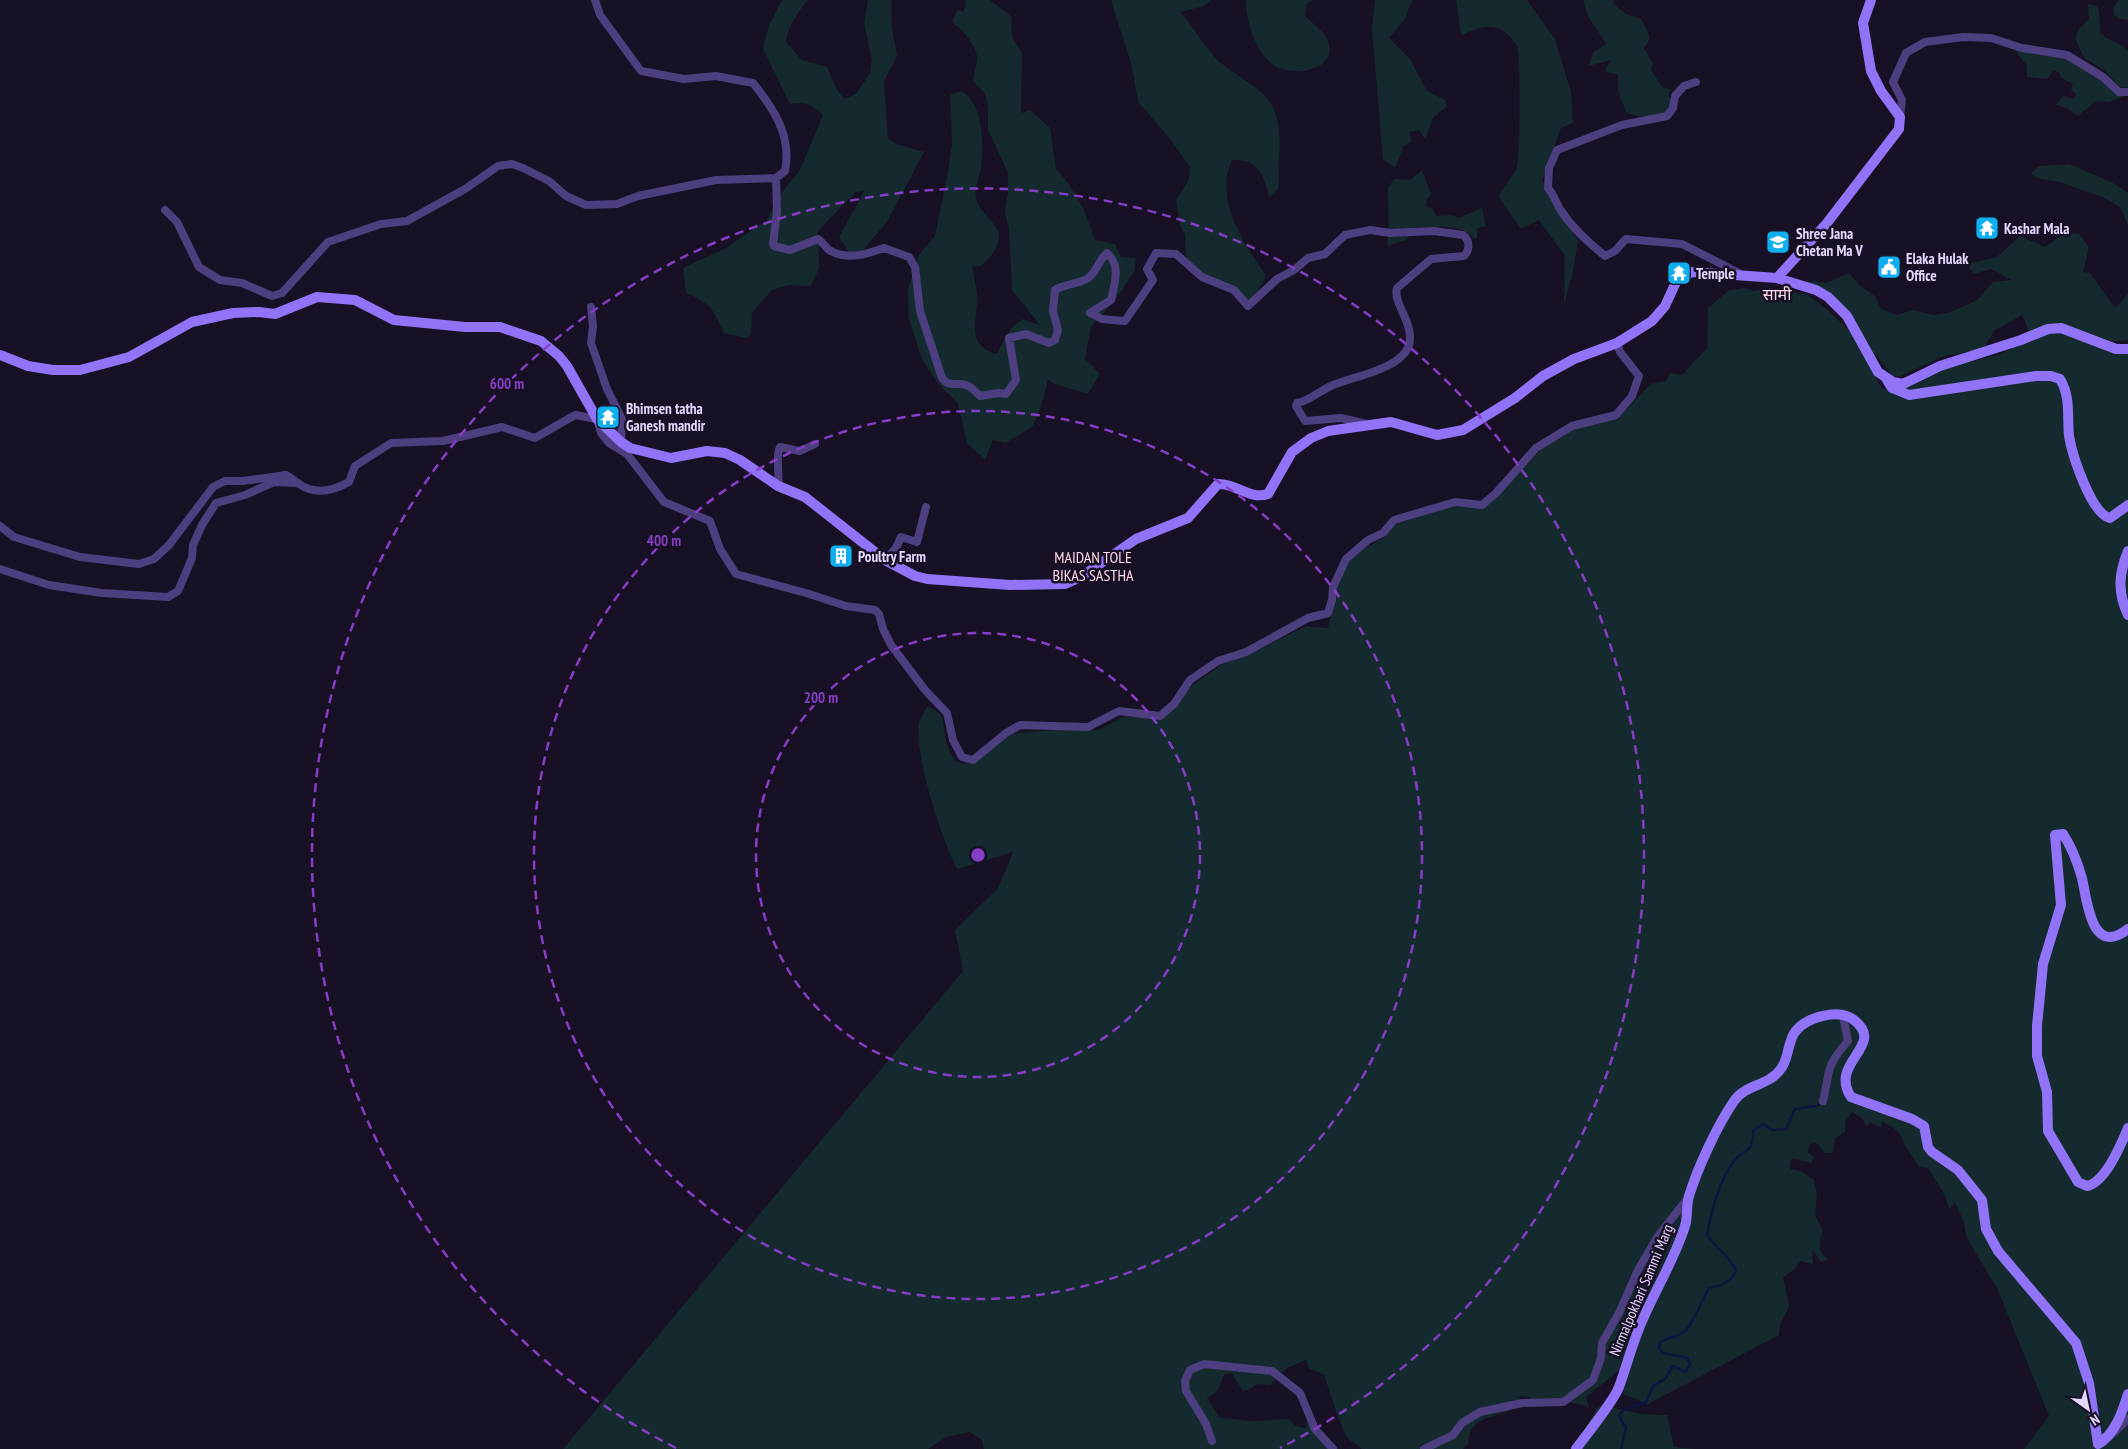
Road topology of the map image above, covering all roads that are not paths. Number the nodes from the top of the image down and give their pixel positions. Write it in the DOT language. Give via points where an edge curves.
graph roads {
  1 [pos="595,0"];
  2 [pos="1871,0"];
  3 [pos="1696,82"];
  4 [pos="2128,92"];
  5 [pos="1900,117"];
  6 [pos="776,178"];
  7 [pos="165,210"];
  8 [pos="1748,277"];
  9 [pos="1777,278"];
  10 [pos="591,307"];
  11 [pos="1617,343"];
  12 [pos="2128,349"];
  13 [pos="0,356"];
  14 [pos="1885,378"];
  15 [pos="597,419"];
  16 [pos="1367,424"];
  17 [pos="621,442"];
  18 [pos="815,444"];
  19 [pos="298,483"];
  20 [pos="778,486"];
  21 [pos="2128,505"];
  22 [pos="926,508"];
  23 [pos="0,526"];
  24 [pos="2128,551"];
  25 [pos="885,560"];
  26 [pos="0,569"];
  27 [pos="2128,615"];
  28 [pos="2128,929"];
  29 [pos="1843,1016"];
  30 [pos="1823,1102"];
  31 [pos="2128,1128"];
  32 [pos="1689,1197"];
  33 [pos="2128,1394"];
  34 [pos="2128,1420"];
  35 [pos="2106,1438"];
  36 [pos="1212,1441"];
  37 [pos="1333,1449"];
  38 [pos="1424,1449"];
  39 [pos="1576,1449"];
  1 -- 6 [label="street" via="600,15 641,70 684,79 716,76 753,83 773,108 784,133 788,154 785,171"];
  2 -- 5 [label="main road" via="1863,23 1871,71"];
  3 -- 8 [label="street" via="1684,86 1674,96 1673,108 1667,116 1622,125 1557,150 1549,168 1548,188 1576,231 1605,256 1626,239 1682,244"];
  4 -- 5 [label="street" via="2119,92 2089,67 2067,55 2022,48 1991,38 1963,37 1925,42 1906,53 1893,82 1902,100"];
  5 -- 9 [label="main road" via="1899,129 1828,223"];
  6 -- 7 [label="street" via="716,180 638,196 617,204 586,205 566,196 536,174 512,164 498,166 407,221 381,224 328,242 282,292 272,296 242,283 220,280 199,267 177,222"];
  6 -- 16 [label="street" via="778,211 774,246 790,250 818,239 827,249 839,254 863,255 884,248 909,258 915,267 920,311 942,378 953,385 969,386 980,396 1006,394 1016,380 1009,338 1026,334 1049,343 1055,340 1058,330 1053,311 1055,290 1089,278 1107,253 1113,258 1116,269 1112,298 1090,313 1102,319 1125,321 1153,280 1147,269 1156,253 1176,254 1202,277 1234,290 1248,306 1277,279 1308,258 1325,254 1345,235 1370,230 1463,235 1468,243 1464,256 1431,259 1397,288 1397,299 1408,319 1410,331 1410,344 1403,354 1384,369 1336,384 1296,406 1302,418 1309,422 1341,418"];
  8 -- 9 [label="main road"];
  8 -- 11 [label="main road" via="1705,272 1683,275 1674,284 1658,315"];
  9 -- 14 [label="main road" via="1816,290 1837,306 1847,316 1878,372"];
  10 -- 17 [label="street" via="594,326 591,343 607,389 622,419"];
  11 -- 15 [label="street" via="1639,376 1632,396 1616,414 1572,426 1547,440 1482,505 1455,502 1394,520 1383,533 1368,540 1346,559 1333,587 1328,612 1308,618 1246,652 1218,661 1190,680 1184,692 1160,716 1119,711 1088,727 1020,725 973,760 962,757 953,740 947,713 891,645 879,614 874,610 846,606 736,574 720,549 710,521 664,502 627,454 609,443 601,433"];
  11 -- 16 [label="main road" via="1574,359 1543,376 1487,416 1456,432 1437,436 1391,422"];
  12 -- 14 [label="main road" via="2116,349 2061,328 2048,329 1940,366 1903,384"];
  13 -- 15 [label="main road" via="28,366 80,370 129,357 192,322 233,313 274,314 317,297 328,296 356,300 394,320 500,327 541,341 567,366"];
  14 -- 21 [label="main road" via="1892,388 1909,395 2036,376 2060,379 2068,398 2070,436 2077,463 2093,502 2099,512 2110,518"];
  15 -- 17 [label="main road"];
  15 -- 19 [label="street" via="575,415 535,438 502,427 443,441 391,443 355,466 349,482 342,486 319,491"];
  16 -- 25 [label="main road" via="1328,431 1302,443 1286,461 1268,494 1254,496 1218,484 1188,518 1136,539 1081,577 1064,584 1010,585 927,579"];
  17 -- 20 [label="main road" via="630,448 671,458 707,451 725,453 741,460"];
  18 -- 20 [label="street" via="800,451 780,447 777,456"];
  19 -- 23 [label="street" via="291,476 280,475 225,481 213,487 169,545 154,559 139,564 80,557 14,537"];
  19 -- 26 [label="street" via="274,482 216,503 193,545 192,558 178,591 168,597 102,593 49,585"];
  20 -- 25 [label="main road" via="805,497"];
  22 -- 25 [label="street" via="916,542 901,536"];
  24 -- 27 [label="main road" via="2119,586"];
  28 -- 31 [label="main road" via="2112,938 2102,934 2090,916 2081,876 2068,844 2063,834 2055,835 2061,905 2043,964 2037,1026 2037,1056 2047,1092 2048,1131 2078,1182 2088,1186 2105,1171"];
  29 -- 30 [label="street" via="1848,1041 1832,1059"];
  29 -- 32 [label="main road, Nirmalpokhari Sammi Marg" via="1821,1017 1803,1025 1794,1032 1780,1071 1748,1087 1735,1099 1719,1125"];
  29 -- 35 [label="main road" via="1853,1019 1861,1028 1864,1042 1844,1076 1847,1091 1857,1100 1920,1122 1932,1152 1958,1170 1978,1193 1989,1238 2076,1344 2089,1383 2096,1442"];
  32 -- 38 [label="street" via="1658,1236 1638,1270 1602,1343 1601,1358 1593,1380 1563,1402 1522,1403 1480,1412 1462,1423 1453,1435"];
  32 -- 39 [label="main road, Nirmalpokhari Sammi Marg" via="1685,1226 1642,1321 1619,1388"];
  33 -- 35 [label="main road" via="2118,1420"];
  34 -- 35 [label="street"];
  36 -- 37 [label="street" via="1186,1390 1185,1381 1190,1370 1204,1364 1272,1371 1300,1393 1315,1429"];
}
